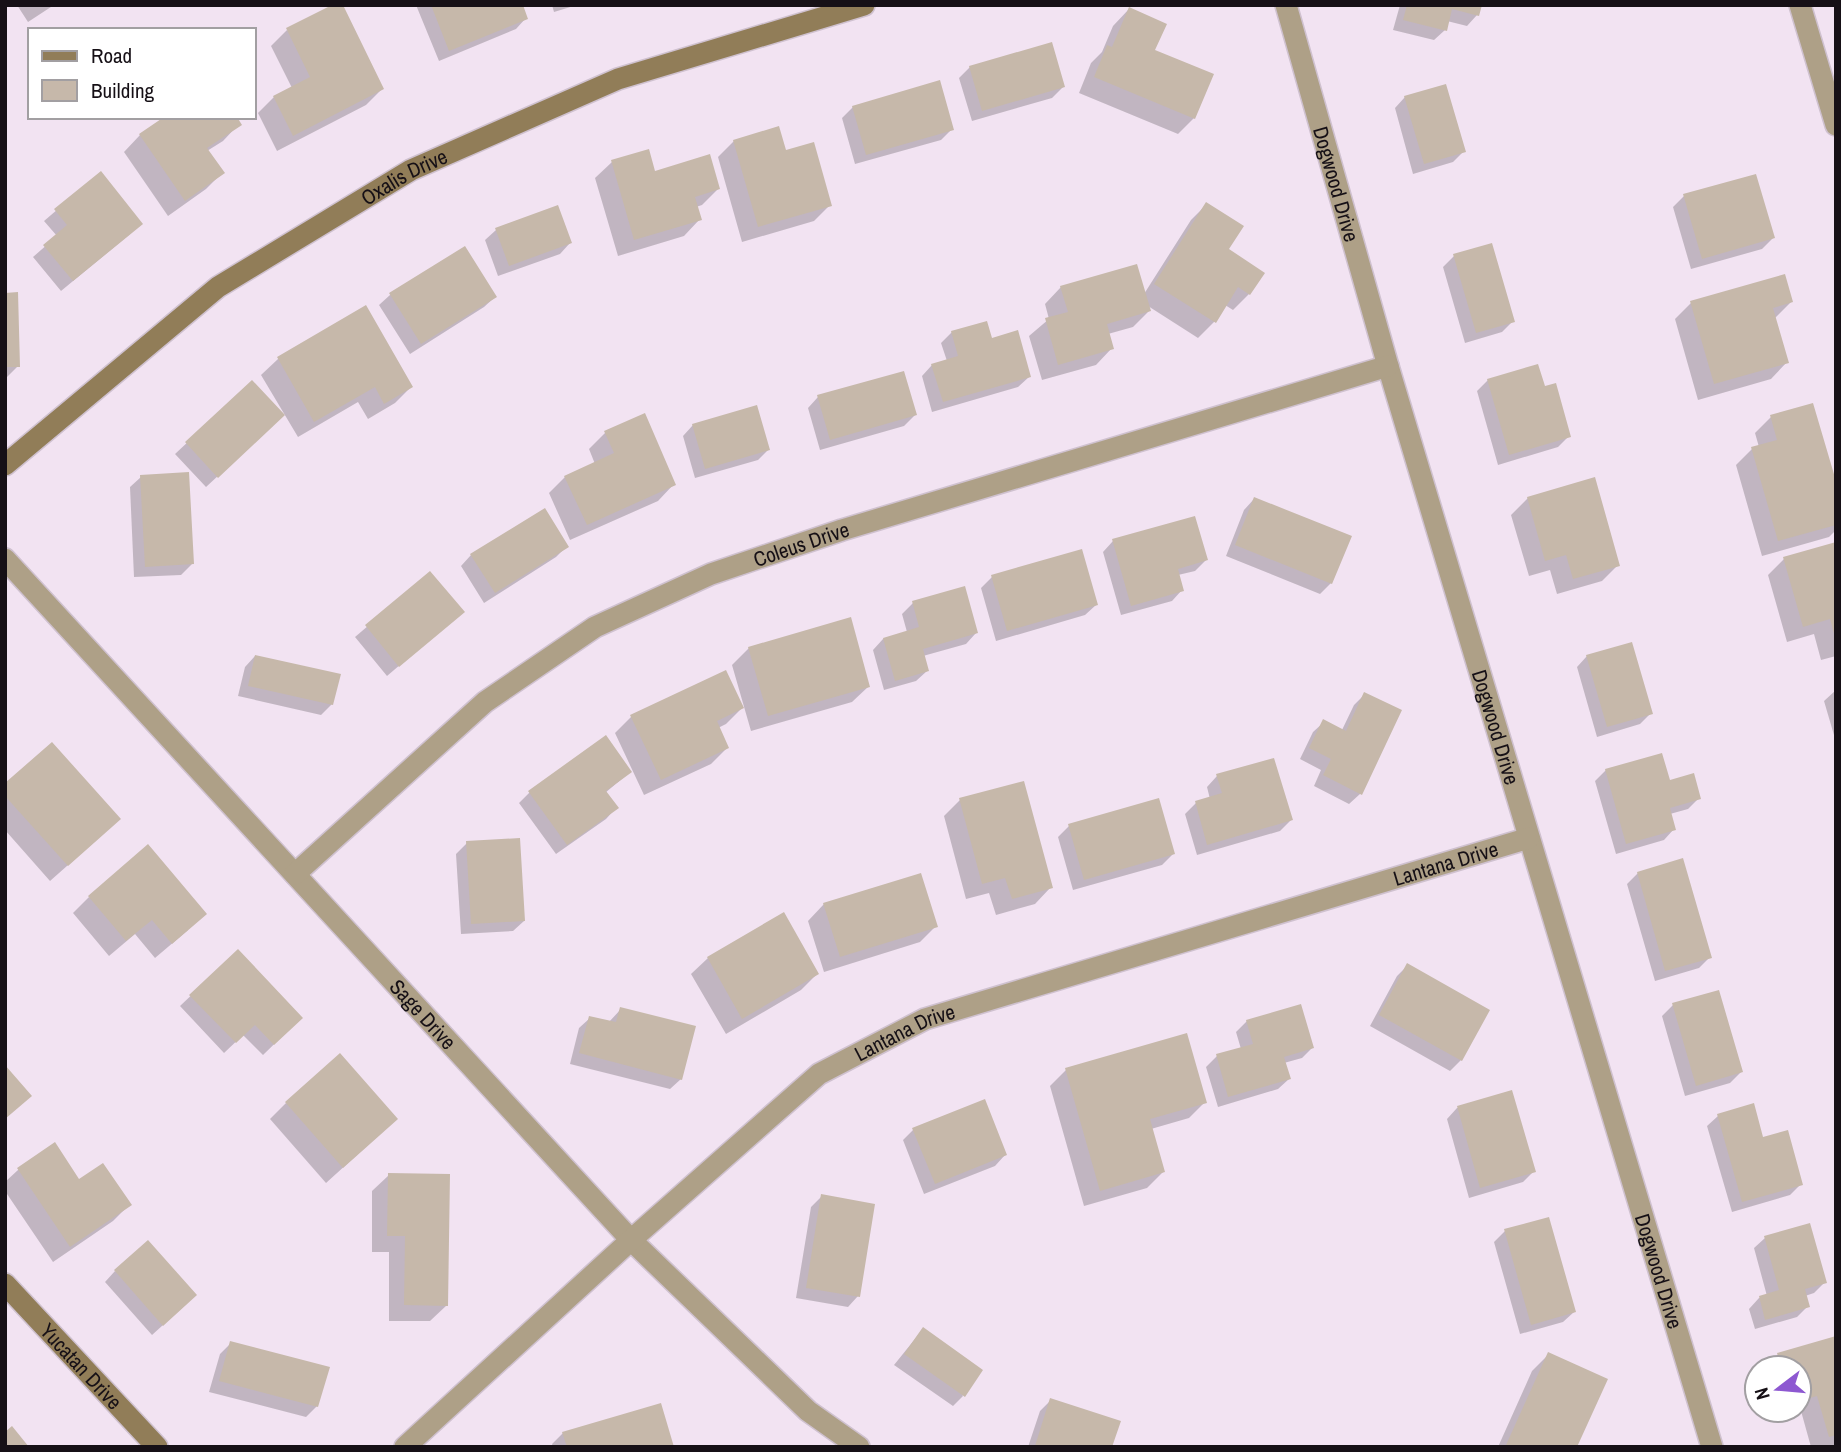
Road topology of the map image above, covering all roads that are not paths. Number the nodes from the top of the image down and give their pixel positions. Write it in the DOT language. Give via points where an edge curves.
graph roads {
  1 [pos="864,5"];
  2 [pos="1286,5"];
  3 [pos="1800,5"];
  4 [pos="1836,125"];
  5 [pos="1388,366"];
  6 [pos="5,465"];
  7 [pos="5,559"];
  8 [pos="1529,838"];
  9 [pos="295,874"];
  10 [pos="631,1240"];
  11 [pos="5,1283"];
  12 [pos="157,1447"];
  13 [pos="405,1447"];
  14 [pos="859,1447"];
  15 [pos="1712,1447"];
  1 -- 6 [label="street, Oxalis Drive" via="618,79 411,170 218,287"];
  2 -- 5 [label="street, Dogwood Drive"];
  3 -- 4 [label="street"];
  5 -- 8 [label="street, Dogwood Drive"];
  5 -- 9 [label="street, Coleus Drive" via="842,530 711,574 595,627 485,702"];
  7 -- 9 [label="street, Sage Drive"];
  8 -- 10 [label="street, Lantana Drive" via="925,1019 818,1074"];
  8 -- 15 [label="street, Dogwood Drive"];
  9 -- 10 [label="street, Sage Drive"];
  10 -- 13 [label="street, Lantana Drive"];
  10 -- 14 [label="street, Sage Drive" via="808,1411"];
  11 -- 12 [label="street, Yucatan Drive"];
}
